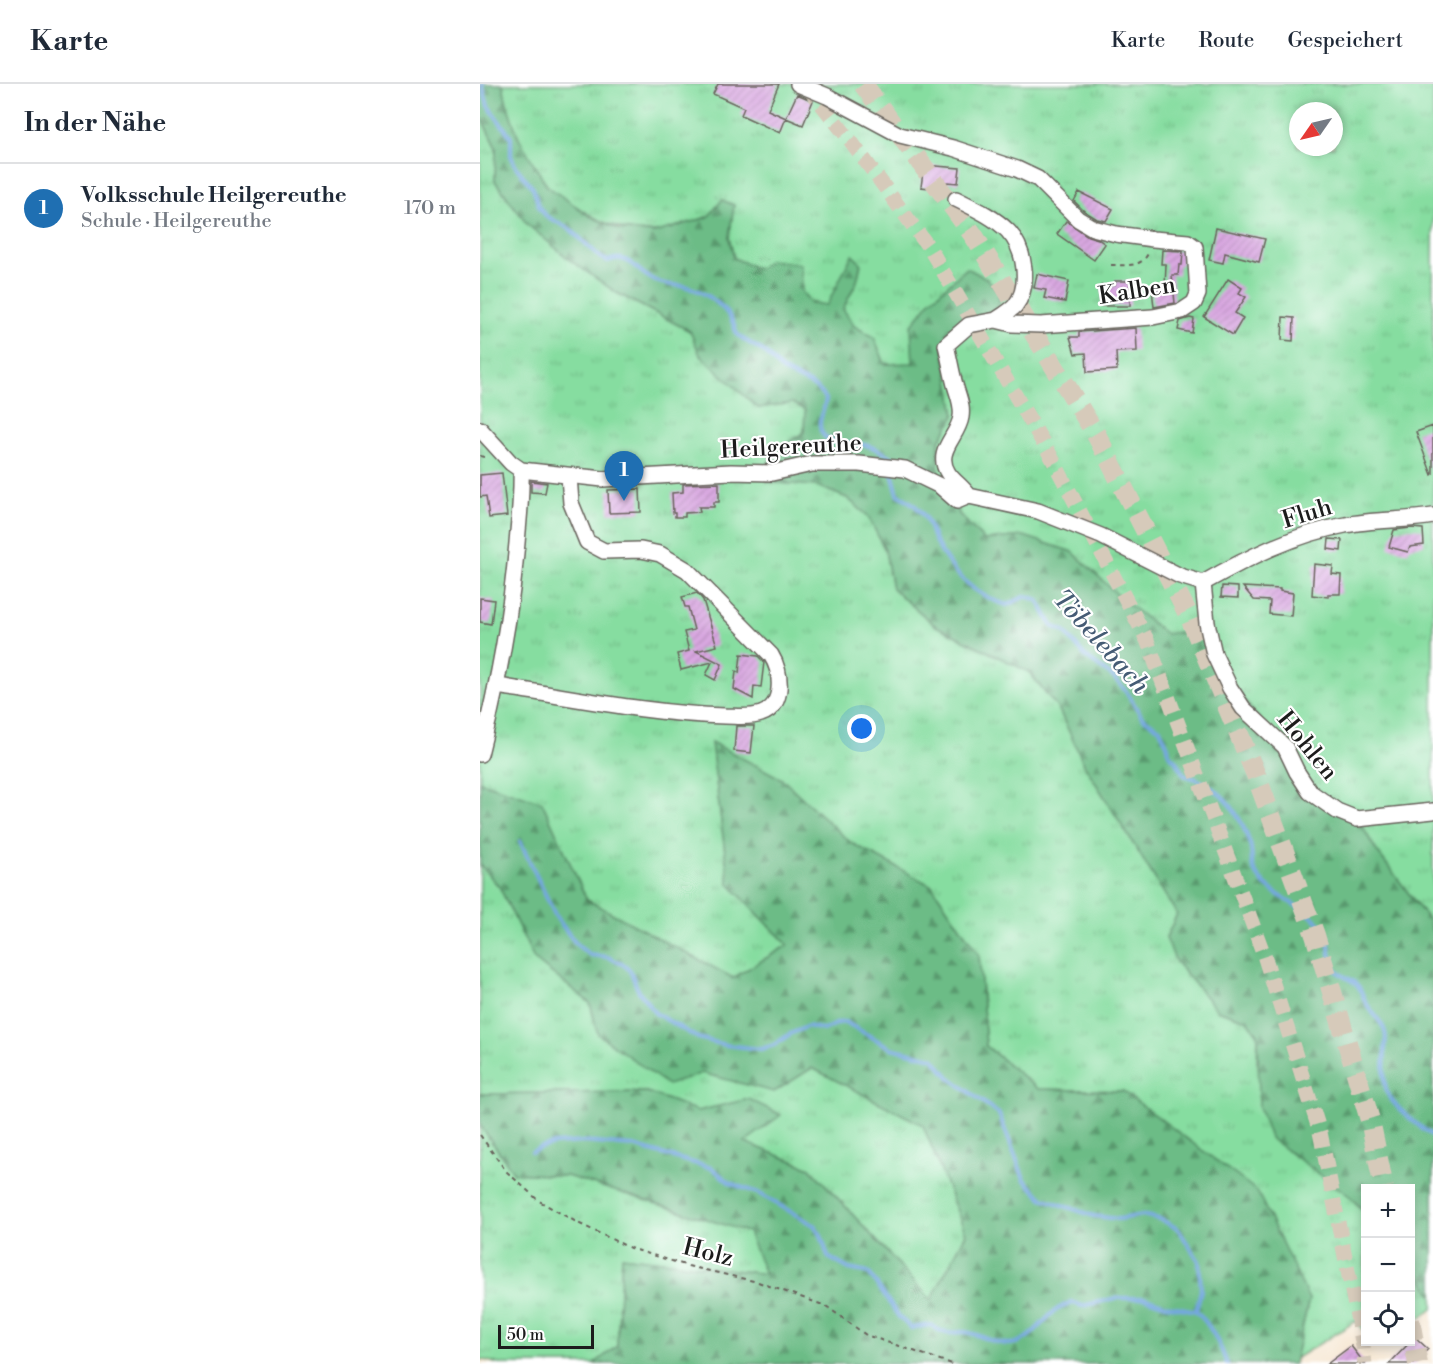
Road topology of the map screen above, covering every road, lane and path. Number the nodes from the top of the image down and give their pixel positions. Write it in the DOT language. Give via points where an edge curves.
graph roads {
  1 [pos="798,84"];
  2 [pos="956,199"];
  3 [pos="1153,239"];
  4 [pos="1111,265"];
  5 [pos="996,320"];
  6 [pos="480,429"];
  7 [pos="520,470"];
  8 [pos="569,476"];
  9 [pos="969,496"];
  10 [pos="1433,516"];
  11 [pos="1203,583"];
  12 [pos="497,686"];
  13 [pos="480,754"];
  14 [pos="1433,811"];
  15 [pos="480,1135"];
  16 [pos="952,1364"];
  1 -- 3 [label="street, Kalben" via="900,135 1038,178 1078,219 1094,228"];
  2 -- 5 [label="street" via="983,212 1006,230 1020,253 1025,277 1021,295 1014,307"];
  3 -- 4 [label="path" via="1147,258 1139,264"];
  3 -- 5 [label="street, Kalben" via="1188,242 1195,247 1198,294 1194,303 1182,311 1041,326"];
  5 -- 9 [label="street, Kalben" via="969,325 946,345 961,418 946,445 944,463 948,475"];
  6 -- 7 [label="street"];
  7 -- 8 [label="street, Heilgereuthe"];
  7 -- 12 [label="street" via="514,586"];
  8 -- 9 [label="street, Heilgereuthe" via="772,473 812,464 880,466 905,468 940,486 957,501"];
  8 -- 12 [label="street" via="572,503 587,542 604,551 660,554 687,570 771,655 778,672 778,698 762,714 701,716"];
  9 -- 11 [label="street, Heilgereuthe" via="1038,511 1101,536 1179,576"];
  10 -- 11 [label="street, Fluh" via="1346,524 1316,532 1257,555"];
  11 -- 14 [label="street, Hohlen" via="1214,654 1230,688 1243,708 1286,747 1310,792 1337,811 1357,819"];
  12 -- 13 [label="street"];
  15 -- 16 [label="path, Holz" via="506,1171 539,1201 578,1223 630,1248 758,1282 826,1306 866,1335"];
}
